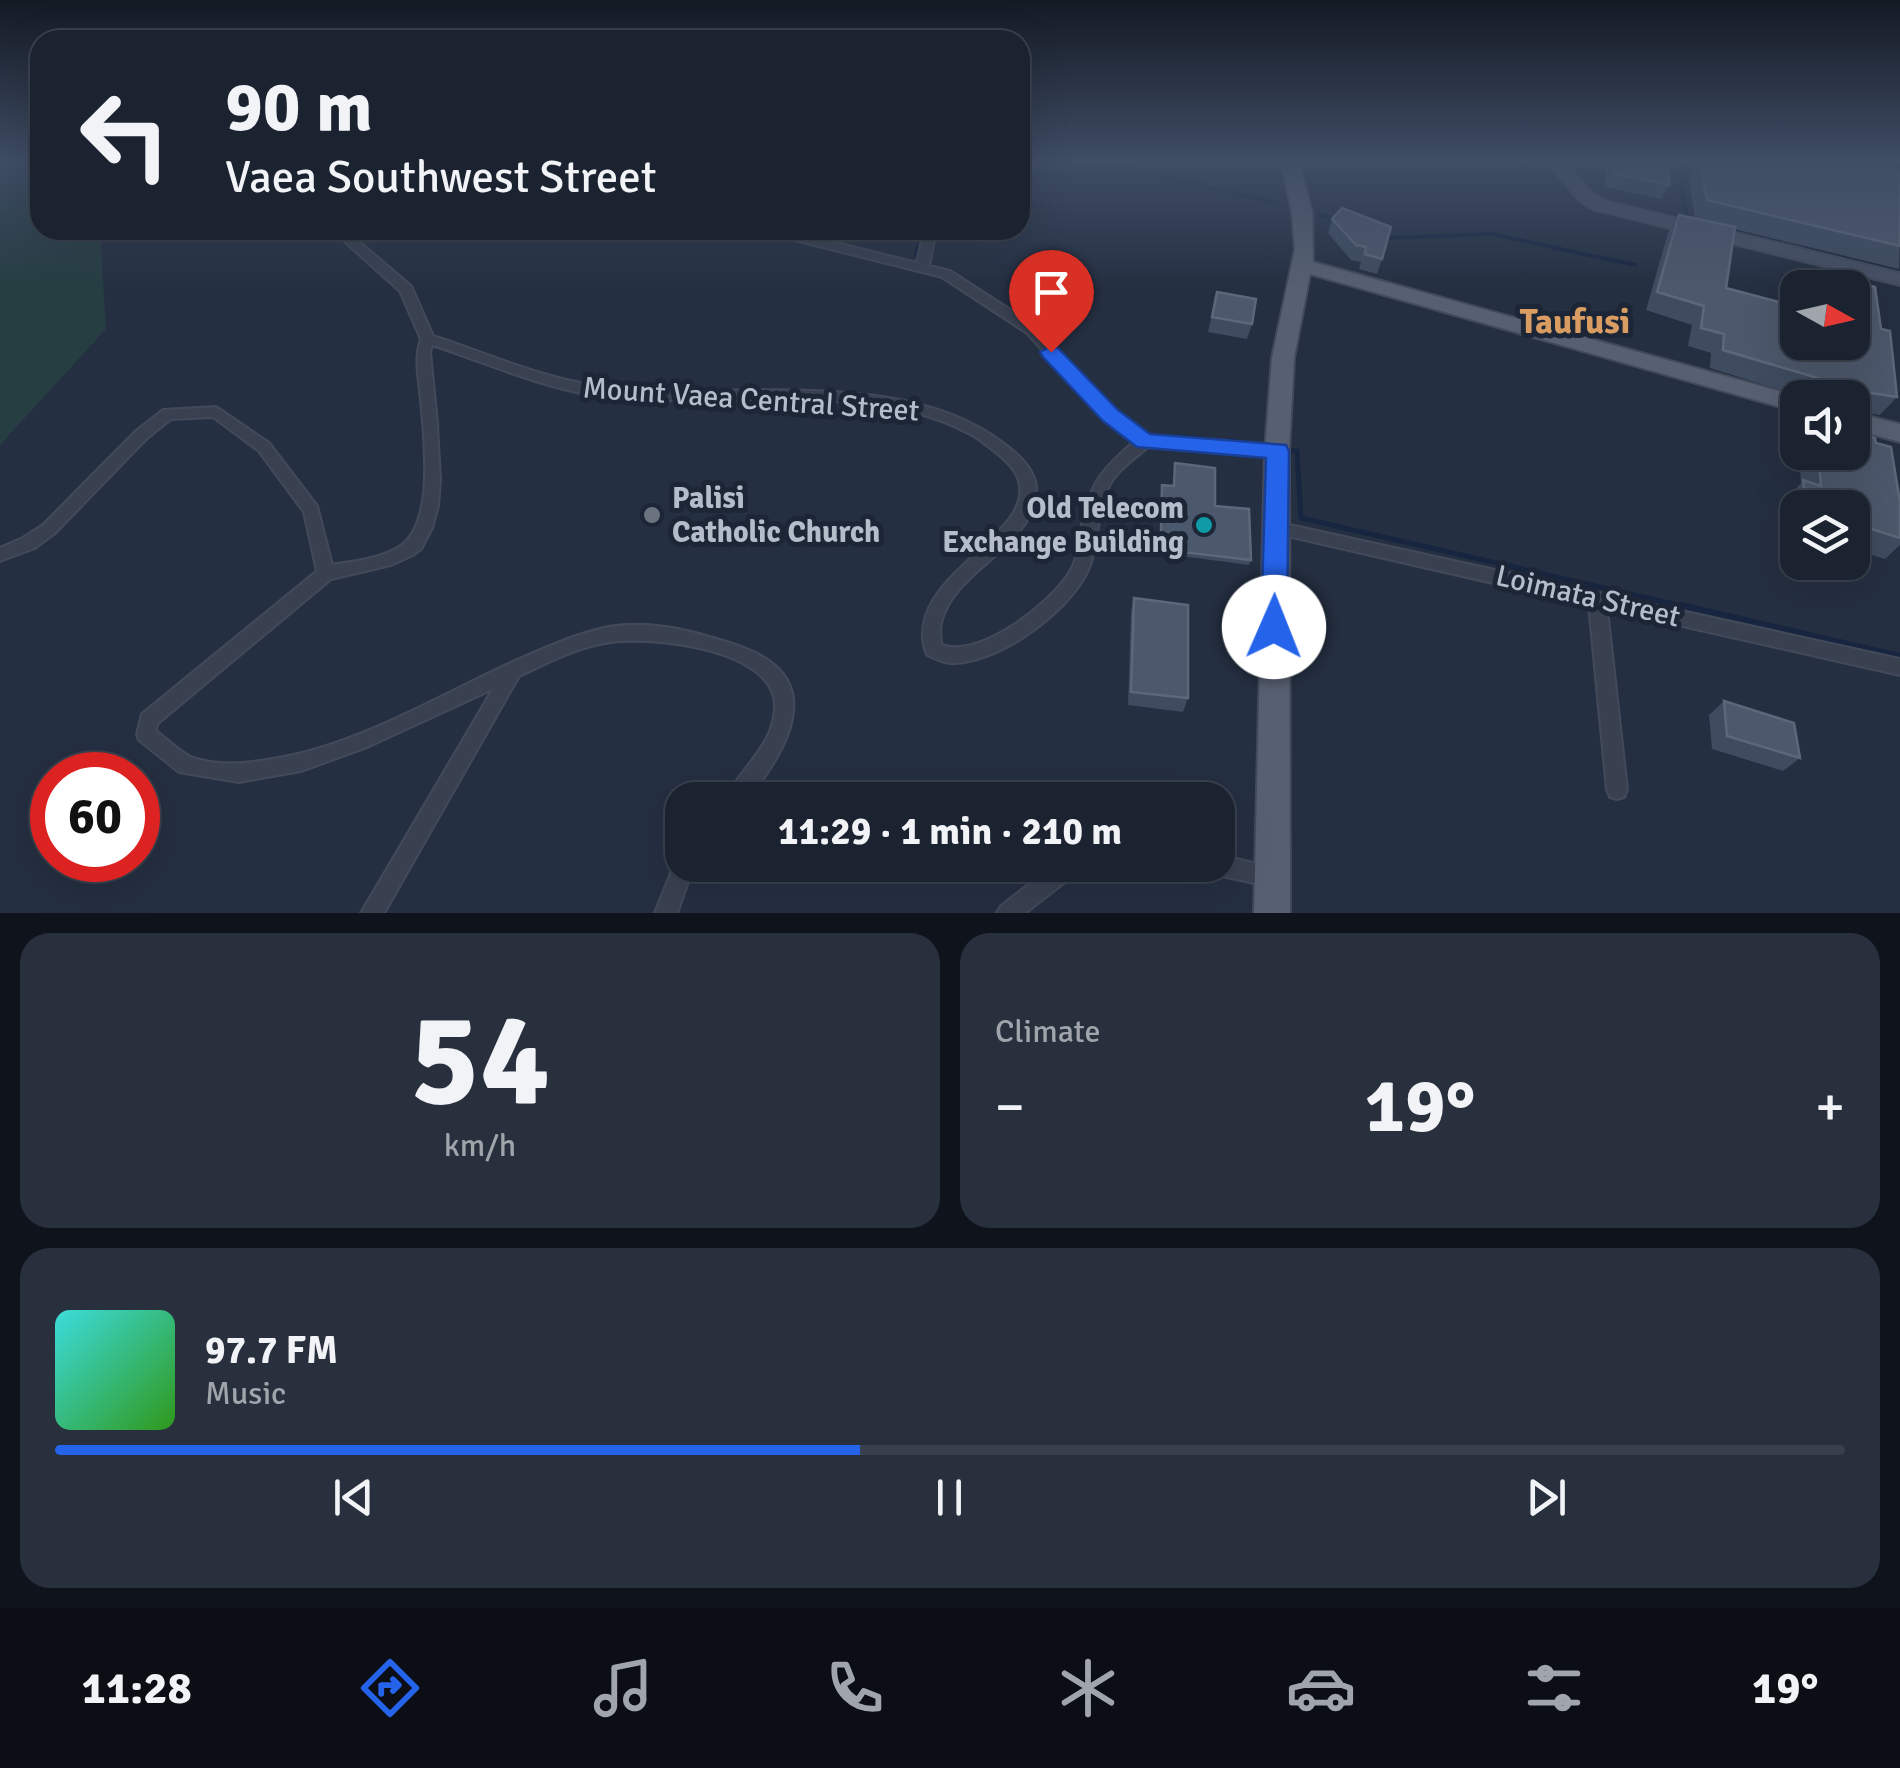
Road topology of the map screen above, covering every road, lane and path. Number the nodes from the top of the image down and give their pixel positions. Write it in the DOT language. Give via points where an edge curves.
graph roads {
  1 [pos="1299,205"];
  2 [pos="1302,205"];
  3 [pos="1598,205"];
  4 [pos="350,240"];
  5 [pos="813,240"];
  6 [pos="928,240"];
  7 [pos="1302,265"];
  8 [pos="923,266"];
  9 [pos="1900,279"];
  10 [pos="1378,283"];
  11 [pos="1297,303"];
  12 [pos="428,339"];
  13 [pos="1780,399"];
  14 [pos="1870,425"];
  15 [pos="1900,433"];
  16 [pos="1145,441"];
  17 [pos="1278,451"];
  18 [pos="1276,528"];
  19 [pos="0,555"];
  20 [pos="326,572"];
  21 [pos="1598,598"];
  22 [pos="1900,667"];
  23 [pos="512,673"];
  24 [pos="749,782"];
  25 [pos="1617,790"];
  26 [pos="1235,869"];
  27 [pos="1272,877"];
  28 [pos="678,882"];
  29 [pos="1049,882"];
  30 [pos="372,913"];
  31 [pos="666,913"];
  32 [pos="1008,913"];
  33 [pos="1272,913"];
  1 -- 7 [label="main road"];
  2 -- 10 [label="main road" via="1317,250"];
  3 -- 9 [label="main road"];
  4 -- 12 [label="street" via="406,289"];
  5 -- 8 [label="street"];
  6 -- 8 [label="street"];
  7 -- 10 [label="main road"];
  7 -- 11 [label="main road"];
  8 -- 16 [label="street" via="964,284 1032,330 1110,416"];
  10 -- 11 [label="main road" via="1320,280"];
  10 -- 13 [label="main road"];
  11 -- 17 [label="main road" via="1284,358"];
  12 -- 16 [label="street, Mount Vaea Central Street" via="546,382 647,396 898,405 990,437 1022,468 1028,490 1012,526 932,614 933,650 953,657 988,648 1057,598 1080,570 1091,510 1106,478"];
  12 -- 20 [label="street" via="423,352 431,473 423,530 414,546 392,557"];
  14 -- 15 [label="main road"];
  16 -- 17 [label="street"];
  17 -- 18 [label="main road"];
  18 -- 21 [label="street, Loimata Street"];
  18 -- 27 [label="main road"];
  19 -- 20 [label="street" via="49,529 168,414 216,412 264,447 311,510"];
  20 -- 23 [label="street" via="149,720 146,734 158,751 209,771 242,772 317,756 384,734"];
  21 -- 22 [label="street, Loimata Street"];
  21 -- 25 [label="street"];
  23 -- 24 [label="street" via="554,650 602,636 654,632 739,650 765,664 780,684 786,711 778,743"];
  23 -- 30 [label="street"];
  26 -- 27 [label="street"];
  27 -- 33 [label="main road"];
  28 -- 31 [label="street"];
  29 -- 32 [label="street"];
}
